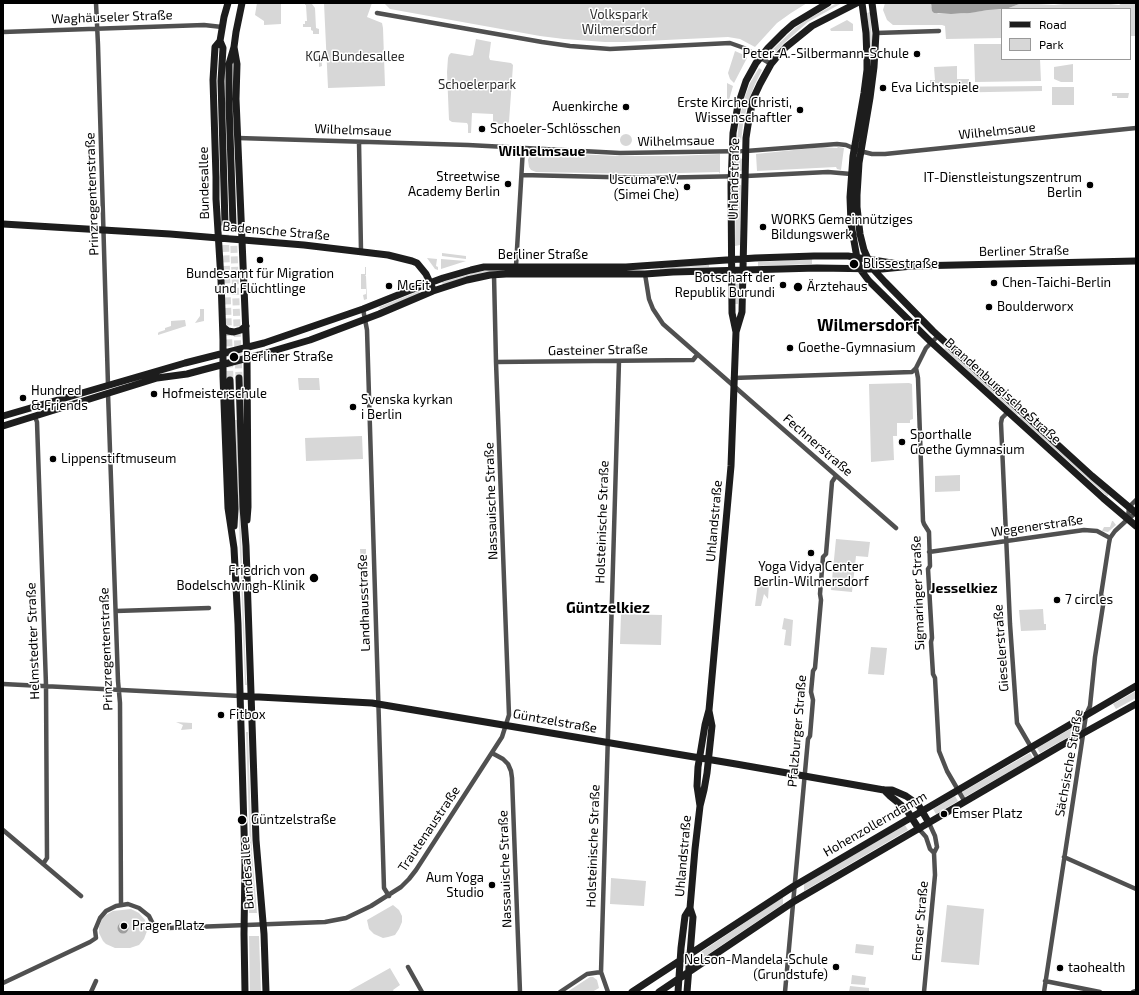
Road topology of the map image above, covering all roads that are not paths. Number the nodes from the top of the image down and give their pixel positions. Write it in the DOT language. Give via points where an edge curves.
graph roads {
  1 [pos="96,3"];
  2 [pos="228,3"];
  3 [pos="242,3"];
  4 [pos="828,3"];
  5 [pos="857,3"];
  6 [pos="862,3"];
  7 [pos="872,3"];
  8 [pos="378,13"];
  9 [pos="222,26"];
  10 [pos="97,29"];
  11 [pos="939,31"];
  12 [pos="3,32"];
  13 [pos="876,33"];
  14 [pos="220,41"];
  15 [pos="234,47"];
  16 [pos="760,58"];
  17 [pos="771,64"];
  18 [pos="1136,128"];
  19 [pos="238,138"];
  20 [pos="359,142"];
  21 [pos="523,148"];
  22 [pos="857,150"];
  23 [pos="732,151"];
  24 [pos="746,151"];
  25 [pos="851,174"];
  26 [pos="522,175"];
  27 [pos="731,176"];
  28 [pos="746,176"];
  29 [pos="3,224"];
  30 [pos="226,224"];
  31 [pos="233,225"];
  32 [pos="104,230"];
  33 [pos="218,238"];
  34 [pos="242,240"];
  35 [pos="360,251"];
  36 [pos="857,258"];
  37 [pos="744,259"];
  38 [pos="868,259"];
  39 [pos="731,260"];
  40 [pos="1136,261"];
  41 [pos="516,266"];
  42 [pos="912,266"];
  43 [pos="860,269"];
  44 [pos="873,269"];
  45 [pos="732,270"];
  46 [pos="744,270"];
  47 [pos="645,274"];
  48 [pos="494,275"];
  49 [pos="430,283"];
  50 [pos="433,291"];
  51 [pos="363,310"];
  52 [pos="365,319"];
  53 [pos="246,326"];
  54 [pos="223,327"];
  55 [pos="736,332"];
  56 [pos="938,336"];
  57 [pos="931,342"];
  58 [pos="246,347"];
  59 [pos="223,353"];
  60 [pos="697,355"];
  61 [pos="247,358"];
  62 [pos="619,361"];
  63 [pos="496,362"];
  64 [pos="223,364"];
  65 [pos="916,368"];
  66 [pos="239,378"];
  67 [pos="725,378"];
  68 [pos="734,378"];
  69 [pos="230,380"];
  70 [pos="108,385"];
  71 [pos="734,386"];
  72 [pos="108,393"];
  73 [pos="1008,412"];
  74 [pos="3,416"];
  75 [pos="35,416"];
  76 [pos="3,426"];
  77 [pos="836,476"];
  78 [pos="1136,500"];
  79 [pos="1129,508"];
  80 [pos="1136,513"];
  81 [pos="1128,519"];
  82 [pos="1136,526"];
  83 [pos="896,528"];
  84 [pos="1110,538"];
  85 [pos="1006,542"];
  86 [pos="246,546"];
  87 [pos="234,548"];
  88 [pos="929,552"];
  89 [pos="209,608"];
  90 [pos="116,611"];
  91 [pos="3,684"];
  92 [pos="46,686"];
  93 [pos="1136,686"];
  94 [pos="119,690"];
  95 [pos="240,696"];
  96 [pos="252,697"];
  97 [pos="378,704"];
  98 [pos="1136,704"];
  99 [pos="709,710"];
  100 [pos="1086,715"];
  101 [pos="507,725"];
  102 [pos="241,729"];
  103 [pos="252,729"];
  104 [pos="1084,733"];
  105 [pos="607,742"];
  106 [pos="1031,747"];
  107 [pos="492,753"];
  108 [pos="699,758"];
  109 [pos="709,759"];
  110 [pos="1038,759"];
  111 [pos="805,776"];
  112 [pos="884,790"];
  113 [pos="958,790"];
  114 [pos="965,802"];
  115 [pos="700,806"];
  116 [pos="922,811"];
  117 [pos="911,816"];
  118 [pos="929,823"];
  119 [pos="919,829"];
  120 [pos="3,830"];
  121 [pos="934,853"];
  122 [pos="1064,857"];
  123 [pos="43,864"];
  124 [pos="794,886"];
  125 [pos="1136,889"];
  126 [pos="81,896"];
  127 [pos="389,896"];
  128 [pos="793,902"];
  129 [pos="121,904"];
  130 [pos="690,908"];
  131 [pos="263,924"];
  132 [pos="244,925"];
  133 [pos="690,954"];
  134 [pos="680,961"];
  135 [pos="408,967"];
  136 [pos="600,972"];
  137 [pos="688,972"];
  138 [pos="679,979"];
  139 [pos="1045,980"];
  140 [pos="96,981"];
  141 [pos="3,983"];
  142 [pos="91,992"];
  143 [pos="245,992"];
  144 [pos="266,992"];
  145 [pos="422,992"];
  146 [pos="520,992"];
  147 [pos="560,992"];
  148 [pos="608,992"];
  149 [pos="632,992"];
  150 [pos="659,992"];
  151 [pos="678,992"];
  152 [pos="687,992"];
  153 [pos="785,992"];
  154 [pos="924,992"];
  155 [pos="1044,992"];
  156 [pos="1100,992"];
  1 -- 10 [label="street, Prinzregentenstraße"];
  2 -- 9 [label="main road, Bundesallee"];
  3 -- 15 [label="main road, Bundesallee"];
  4 -- 16 [label="main road, Uhlandstraße" via="804,16 784,32"];
  5 -- 17 [label="main road, Uhlandstraße" via="807,30 786,47"];
  6 -- 22 [label="main road" via="867,70"];
  7 -- 13 [label="main road"];
  8 -- 16 [label="street" via="576,47 610,49 728,43 744,48"];
  9 -- 10 [label="street, Waghäuseler Straße"];
  9 -- 14 [label="main road, Bundesallee"];
  10 -- 12 [label="street, Waghäuseler Straße"];
  10 -- 32 [label="street, Prinzregentenstraße"];
  11 -- 13 [label="street"];
  13 -- 22 [label="main road" via="871,91"];
  14 -- 30 [label="main road, Bundesallee" via="223,48 221,88"];
  14 -- 33 [label="main road, Bundesallee" via="215,47 213,80"];
  15 -- 19 [label="main road, Bundesallee" via="237,64"];
  15 -- 31 [label="main road, Bundesallee" via="228,79"];
  16 -- 17 [label="street"];
  16 -- 23 [label="main road, Uhlandstraße" via="746,81 738,105"];
  17 -- 24 [label="main road, Uhlandstraße" via="753,99"];
  18 -- 22 [label="street, Wilhelmsaue" via="886,154 869,154"];
  19 -- 20 [label="street, Wilhelmsaue"];
  19 -- 34 [label="main road, Bundesallee"];
  20 -- 21 [label="street, Wilhelmsaue"];
  20 -- 35 [label="street"];
  21 -- 23 [label="street, Wilhelmsaue" via="617,153"];
  21 -- 26 [label="street"];
  22 -- 24 [label="street, Wilhelmsaue" via="837,144"];
  22 -- 25 [label="main road"];
  22 -- 38 [label="main road" via="857,208"];
  23 -- 24 [label="street, Wilhelmsaue"];
  23 -- 27 [label="main road, Uhlandstraße"];
  24 -- 28 [label="main road, Uhlandstraße"];
  25 -- 28 [label="street" via="828,172"];
  25 -- 36 [label="main road" via="851,218"];
  26 -- 27 [label="street" via="648,178"];
  26 -- 41 [label="street"];
  27 -- 28 [label="street"];
  27 -- 39 [label="main road, Uhlandstraße"];
  28 -- 37 [label="main road, Uhlandstraße"];
  29 -- 32 [label="main road, Badensche Straße"];
  32 -- 33 [label="main road, Badensche Straße"];
  32 -- 70 [label="street, Prinzregentenstraße"];
  33 -- 34 [label="main road, Badensche Straße"];
  33 -- 54 [label="main road, Bundesallee"];
  34 -- 35 [label="main road, Badensche Straße"];
  34 -- 53 [label="main road, Bundesallee"];
  35 -- 49 [label="main road, Badensche Straße" via="388,254 412,261 421,267"];
  36 -- 37 [label="main road, Berliner Straße" via="814,256"];
  36 -- 38 [label="main road, Berliner Straße"];
  36 -- 43 [label="main road"];
  37 -- 39 [label="main road, Berliner Straße"];
  37 -- 46 [label="main road, Uhlandstraße"];
  38 -- 42 [label="main road, Berliner Straße"];
  38 -- 44 [label="main road, Brandenburgische Straße"];
  39 -- 41 [label="main road, Berliner Straße" via="626,267"];
  39 -- 45 [label="main road, Uhlandstraße"];
  40 -- 42 [label="main road, Berliner Straße"];
  41 -- 49 [label="main road, Berliner Straße" via="482,268"];
  42 -- 44 [label="main road, Berliner Straße"];
  43 -- 44 [label="main road, Berliner Straße"];
  43 -- 46 [label="main road, Berliner Straße"];
  43 -- 57 [label="main road, Brandenburgische Straße"];
  44 -- 56 [label="main road, Brandenburgische Straße"];
  45 -- 46 [label="main road, Berliner Straße"];
  45 -- 47 [label="main road, Berliner Straße"];
  45 -- 55 [label="main road, Uhlandstraße" via="732,313"];
  46 -- 55 [label="main road, Uhlandstraße" via="742,312"];
  47 -- 48 [label="main road, Berliner Straße"];
  47 -- 60 [label="street, Fechnerstraße" via="653,309 663,324"];
  48 -- 50 [label="main road, Berliner Straße" via="467,280"];
  48 -- 63 [label="street, Nassauische Straße"];
  49 -- 50 [label="main road, Badensche Straße"];
  49 -- 51 [label="main road, Berliner Straße"];
  50 -- 52 [label="main road, Berliner Straße"];
  51 -- 52 [label="street, Landhausstraße"];
  51 -- 58 [label="main road, Berliner Straße"];
  52 -- 61 [label="main road, Berliner Straße" via="310,340"];
  52 -- 97 [label="street, Landhausstraße"];
  53 -- 54 [label="main road" via="234,332"];
  53 -- 58 [label="main road, Bundesallee"];
  54 -- 59 [label="main road, Bundesallee"];
  55 -- 68 [label="main road, Uhlandstraße"];
  56 -- 57 [label="street"];
  56 -- 79 [label="main road, Brandenburgische Straße"];
  57 -- 65 [label="street"];
  57 -- 73 [label="main road, Brandenburgische Straße"];
  58 -- 59 [label="main road, Berliner Straße"];
  58 -- 61 [label="main road, Bundesallee"];
  59 -- 64 [label="main road, Bundesallee"];
  59 -- 70 [label="main road, Berliner Straße"];
  60 -- 62 [label="street, Gasteiner Straße" via="693,360"];
  60 -- 67 [label="street, Fechnerstraße"];
  61 -- 64 [label="main road, Berliner Straße"];
  61 -- 86 [label="main road, Bundesallee"];
  62 -- 63 [label="street, Gasteiner Straße"];
  62 -- 105 [label="street, Holsteinische Straße"];
  63 -- 101 [label="street, Nassauische Straße" via="509,696"];
  64 -- 72 [label="main road, Berliner Straße" via="157,378"];
  64 -- 87 [label="main road, Bundesallee" via="228,508"];
  65 -- 68 [label="street" via="912,372"];
  65 -- 88 [label="street, Sigmaringer Straße" via="923,521 929,532"];
  66 -- 86 [label="main road, Bundesallee"];
  67 -- 68 [label="street"];
  67 -- 71 [label="street, Fechnerstraße"];
  68 -- 71 [label="main road, Uhlandstraße"];
  69 -- 87 [label="main road, Bundesallee"];
  70 -- 74 [label="main road, Berliner Straße"];
  71 -- 77 [label="street, Fechnerstraße"];
  71 -- 99 [label="main road, Uhlandstraße" via="731,466"];
  72 -- 75 [label="main road, Berliner Straße"];
  72 -- 90 [label="street, Prinzregentenstraße"];
  73 -- 81 [label="main road, Brandenburgische Straße"];
  73 -- 85 [label="street, Gieselerstraße" via="1001,423"];
  75 -- 76 [label="main road, Berliner Straße"];
  75 -- 92 [label="street, Helmstedter Straße"];
  77 -- 83 [label="street, Fechnerstraße"];
  77 -- 111 [label="street, Pfalzburger Straße" via="832,482 826,554 823,557"];
  78 -- 79 [label="street"];
  79 -- 80 [label="main road, Brandenburgische Straße"];
  79 -- 81 [label="street"];
  80 -- 81 [label="street"];
  81 -- 82 [label="main road, Brandenburgische Straße"];
  81 -- 84 [label="street"];
  84 -- 85 [label="street, Wegenerstraße" via="1097,531 1084,530"];
  84 -- 100 [label="street, Sächsische Straße" via="1101,595 1104,599 1090,706"];
  85 -- 88 [label="street, Wegenerstraße"];
  85 -- 106 [label="street, Gieselerstraße" via="1018,723"];
  86 -- 96 [label="main road, Bundesallee"];
  87 -- 95 [label="main road, Bundesallee"];
  88 -- 113 [label="street, Sigmaringer Straße" via="931,642 939,751"];
  89 -- 90 [label="street"];
  90 -- 94 [label="street, Prinzregentenstraße"];
  91 -- 92 [label="street, Güntzelstraße"];
  92 -- 94 [label="street, Güntzelstraße"];
  92 -- 123 [label="street, Helmstedter Straße" via="47,858"];
  93 -- 100 [label="main road, Hohenzollerndamm"];
  94 -- 95 [label="street, Güntzelstraße"];
  94 -- 129 [label="street, Prinzregentenstraße"];
  95 -- 96 [label="main road, Güntzelstraße"];
  95 -- 102 [label="main road, Bundesallee"];
  96 -- 97 [label="main road, Güntzelstraße"];
  96 -- 103 [label="main road, Bundesallee"];
  97 -- 101 [label="main road, Güntzelstraße"];
  97 -- 127 [label="street, Landhausstraße" via="384,888"];
  98 -- 104 [label="main road, Hohenzollerndamm"];
  99 -- 108 [label="main road, Uhlandstraße"];
  99 -- 109 [label="main road, Uhlandstraße" via="712,726"];
  100 -- 104 [label="street, Sächsische Straße"];
  100 -- 106 [label="main road, Hohenzollerndamm"];
  101 -- 105 [label="main road, Güntzelstraße"];
  101 -- 107 [label="street, Trautenaustraße"];
  102 -- 103 [label="main road"];
  102 -- 132 [label="main road, Bundesallee"];
  103 -- 131 [label="main road, Bundesallee" via="256,840"];
  104 -- 110 [label="main road, Hohenzollerndamm"];
  104 -- 122 [label="street, Sächsische Straße"];
  105 -- 108 [label="main road, Güntzelstraße"];
  105 -- 136 [label="street, Holsteinische Straße"];
  106 -- 110 [label="street, Gieselerstraße"];
  106 -- 113 [label="main road, Hohenzollerndamm"];
  107 -- 127 [label="street, Trautenaustraße" via="416,870"];
  107 -- 146 [label="street, Nassauische Straße" via="508,764 512,778"];
  108 -- 109 [label="main road, Güntzelstraße"];
  108 -- 115 [label="main road, Uhlandstraße" via="697,786"];
  109 -- 111 [label="main road, Güntzelstraße"];
  109 -- 115 [label="main road, Uhlandstraße"];
  110 -- 114 [label="main road, Hohenzollerndamm"];
  111 -- 112 [label="main road, Güntzelstraße"];
  111 -- 124 [label="street, Pfalzburger Straße"];
  112 -- 116 [label="main road, Güntzelstraße" via="892,790 906,796"];
  112 -- 117 [label="main road"];
  113 -- 114 [label="street, Sigmaringer Straße"];
  113 -- 116 [label="main road, Hohenzollerndamm"];
  114 -- 118 [label="main road, Hohenzollerndamm"];
  115 -- 130 [label="main road, Uhlandstraße"];
  116 -- 117 [label="main road, Hohenzollerndamm"];
  116 -- 118 [label="main road, Güntzelstraße"];
  117 -- 119 [label="main road"];
  117 -- 124 [label="main road, Hohenzollerndamm"];
  118 -- 119 [label="main road, Hohenzollerndamm"];
  118 -- 121 [label="street, Emser Straße" via="936,839 937,847"];
  119 -- 121 [label="street, Emser Straße"];
  119 -- 128 [label="main road, Hohenzollerndamm"];
  120 -- 123 [label="street"];
  121 -- 154 [label="street, Emser Straße" via="935,875"];
  122 -- 125 [label="street"];
  122 -- 139 [label="street, Sächsische Straße"];
  123 -- 126 [label="street"];
  124 -- 128 [label="street, Pfalzburger Straße"];
  124 -- 133 [label="main road, Hohenzollerndamm"];
  127 -- 131 [label="street, Trautenaustraße" via="339,920"];
  128 -- 137 [label="main road, Hohenzollerndamm"];
  128 -- 153 [label="street, Pfalzburger Straße"];
  129 -- 132 [label="street, Trautenaustraße" via="141,909 153,924 160,927"];
  129 -- 141 [label="street" via="108,910 100,918 95,930 96,938 77,950"];
  130 -- 133 [label="main road, Uhlandstraße" via="693,917"];
  130 -- 134 [label="main road, Uhlandstraße" via="685,916"];
  131 -- 132 [label="street, Trautenaustraße"];
  131 -- 144 [label="main road, Bundesallee"];
  132 -- 143 [label="main road, Bundesallee"];
  133 -- 134 [label="main road, Hohenzollerndamm"];
  133 -- 137 [label="main road, Uhlandstraße"];
  134 -- 138 [label="main road, Uhlandstraße"];
  134 -- 149 [label="main road, Hohenzollerndamm"];
  135 -- 145 [label="street"];
  136 -- 147 [label="street" via="587,974"];
  136 -- 148 [label="street"];
  137 -- 138 [label="main road, Hohenzollerndamm"];
  137 -- 152 [label="main road, Uhlandstraße"];
  138 -- 150 [label="main road, Hohenzollerndamm"];
  138 -- 151 [label="main road, Uhlandstraße"];
  139 -- 155 [label="street, Sächsische Straße"];
  139 -- 156 [label="street"];
  140 -- 142 [label="street"];
}
